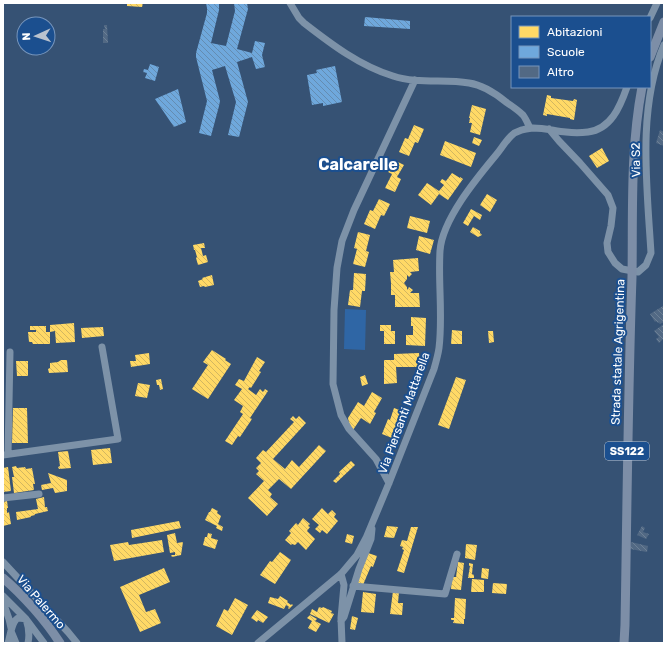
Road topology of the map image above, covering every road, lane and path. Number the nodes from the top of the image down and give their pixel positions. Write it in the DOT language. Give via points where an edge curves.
graph roads {
  1 [pos="290,3"];
  2 [pos="657,3"];
  3 [pos="651,16"];
  4 [pos="664,22"];
  5 [pos="664,45"];
  6 [pos="651,54"];
  7 [pos="415,80"];
  8 [pos="627,88"];
  9 [pos="642,88"];
  10 [pos="530,128"];
  11 [pos="549,129"];
  12 [pos="102,347"];
  13 [pos="10,352"];
  14 [pos="6,455"];
  15 [pos="390,483"];
  16 [pos="39,494"];
  17 [pos="3,498"];
  18 [pos="372,525"];
  19 [pos="457,554"];
  20 [pos="3,562"];
  21 [pos="341,574"];
  22 [pos="3,578"];
  23 [pos="353,586"];
  24 [pos="3,596"];
  25 [pos="3,602"];
  26 [pos="26,619"];
  27 [pos="341,621"];
  28 [pos="11,631"];
  29 [pos="8,643"];
  30 [pos="16,643"];
  31 [pos="28,643"];
  32 [pos="44,643"];
  33 [pos="60,643"];
  34 [pos="77,643"];
  35 [pos="258,643"];
  36 [pos="342,643"];
  37 [pos="624,643"];
  1 -- 7 [label="street" via="304,23 343,52 384,74"];
  2 -- 3 [label="street"];
  4 -- 6 [label="main road"];
  5 -- 11 [label="street, Via S2" via="650,92 645,156 651,253 646,265 638,272 622,269 608,252 612,208 608,195"];
  7 -- 10 [label="street" via="469,83 483,87 523,116"];
  7 -- 15 [label="street" via="342,241 334,310 333,384 340,414 349,429 376,459"];
  8 -- 11 [label="street, Via Piersanti Mattarella" via="614,117 598,130 565,132"];
  9 -- 37 [label="main road, Strada statale Agrigentina / SS122" via="633,191"];
  10 -- 11 [label="street, Via Piersanti Mattarella"];
  10 -- 15 [label="street, Via Piersanti Mattarella" via="512,135 502,146 446,227 440,252 439,349 420,415"];
  12 -- 14 [label="street" via="118,439"];
  13 -- 14 [label="street"];
  15 -- 18 [label="street, Via Piersanti Mattarella"];
  16 -- 17 [label="street"];
  18 -- 21 [label="street, Via Piersanti Mattarella" via="361,549"];
  18 -- 23 [label="street" via="371,539"];
  19 -- 23 [label="street" via="444,594"];
  20 -- 34 [label="street"];
  21 -- 27 [label="street" via="344,585"];
  21 -- 35 [label="street, Via Piersanti Mattarella"];
  22 -- 33 [label="main road, Via Palermo" via="38,614"];
  23 -- 27 [label="street"];
  24 -- 26 [label="street"];
  25 -- 28 [label="street"];
  26 -- 28 [label="street" via="16,619"];
  26 -- 31 [label="street" via="29,627"];
  26 -- 32 [label="street"];
  27 -- 36 [label="street"];
  28 -- 29 [label="street"];
  28 -- 30 [label="street"];
}
